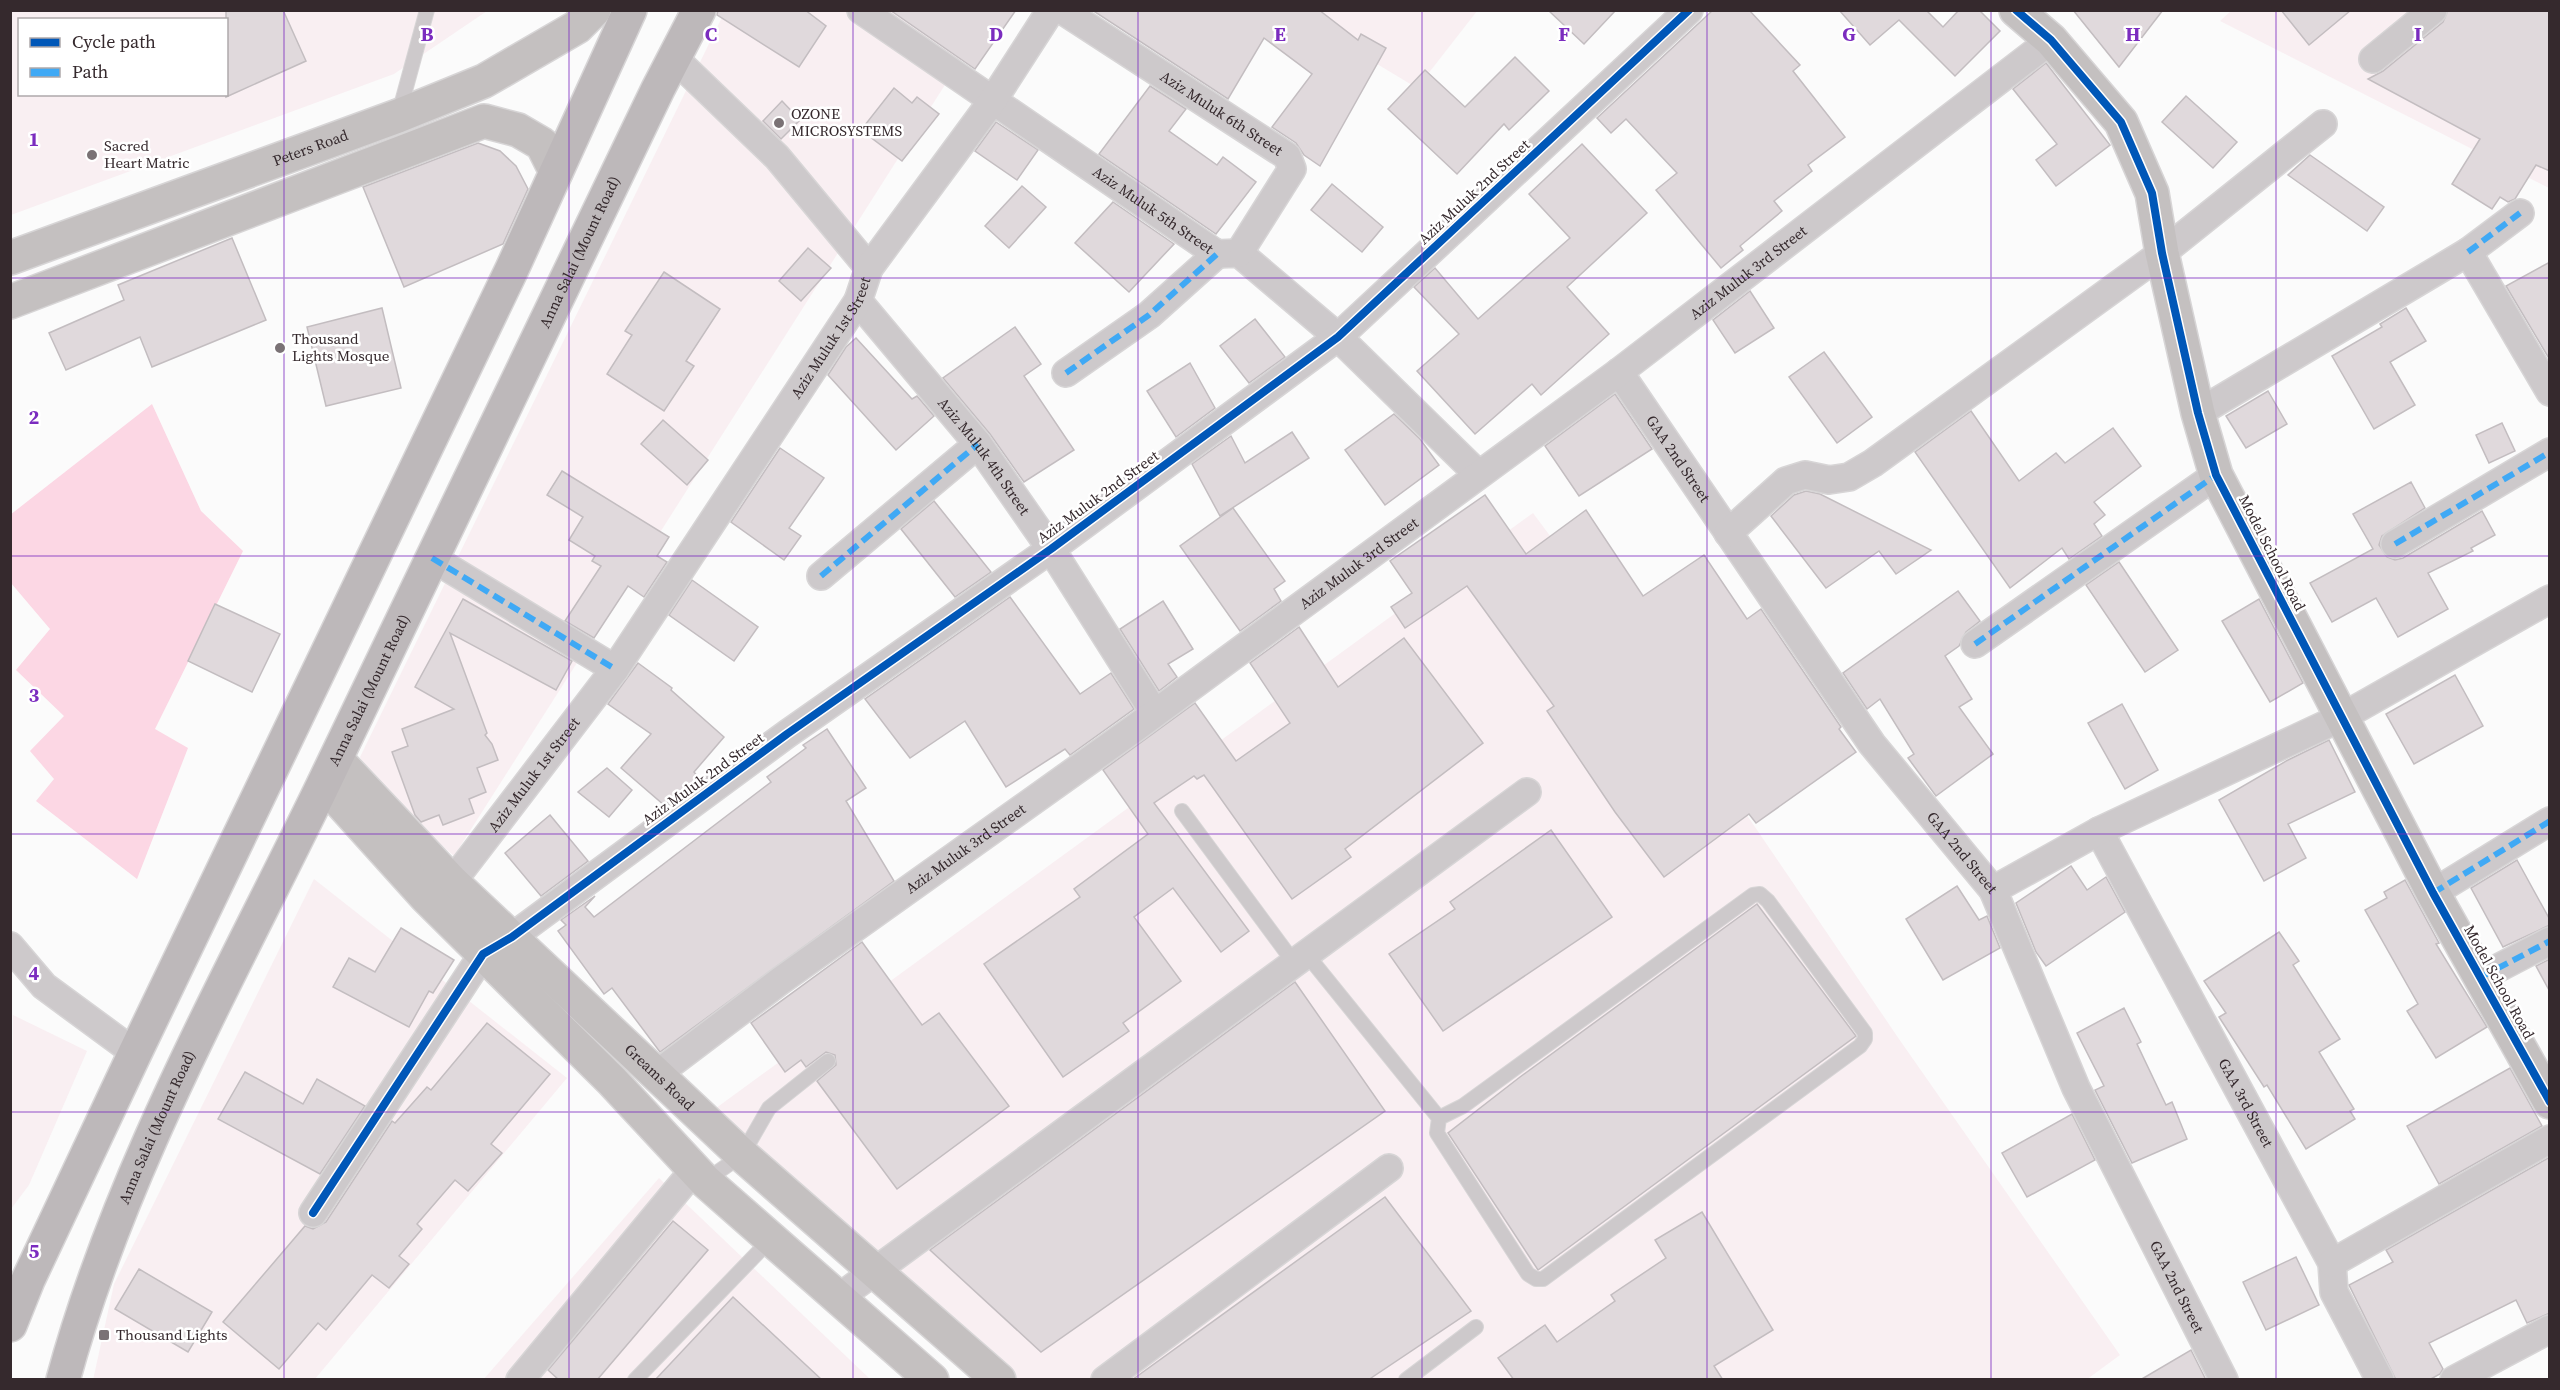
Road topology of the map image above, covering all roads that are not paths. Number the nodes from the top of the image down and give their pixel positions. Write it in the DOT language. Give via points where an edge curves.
graph roads {
  1 [pos="427,10"];
  2 [pos="594,10"];
  3 [pos="630,10"];
  4 [pos="699,10"];
  5 [pos="861,10"];
  6 [pos="1050,10"];
  7 [pos="1062,10"];
  8 [pos="1689,10"];
  9 [pos="2016,10"];
  10 [pos="2433,10"];
  11 [pos="2052,40"];
  12 [pos="674,57"];
  13 [pos="2373,59"];
  14 [pos="993,100"];
  15 [pos="398,116"];
  16 [pos="2323,124"];
  17 [pos="556,172"];
  18 [pos="243,173"];
  19 [pos="254,208"];
  20 [pos="2520,213"];
  21 [pos="2468,252"];
  22 [pos="1228,253"];
  23 [pos="2162,253"];
  24 [pos="10,258"];
  25 [pos="869,268"];
  26 [pos="13,300"];
  27 [pos="858,301"];
  28 [pos="1338,337"];
  29 [pos="1619,372"];
  30 [pos="1066,373"];
  31 [pos="2550,392"];
  32 [pos="2198,413"];
  33 [pos="978,444"];
  34 [pos="2550,452"];
  35 [pos="1478,474"];
  36 [pos="2216,475"];
  37 [pos="1728,533"];
  38 [pos="2395,544"];
  39 [pos="1051,549"];
  40 [pos="432,558"];
  41 [pos="821,576"];
  42 [pos="2550,599"];
  43 [pos="1976,644"];
  44 [pos="615,669"];
  45 [pos="1155,712"];
  46 [pos="2342,717"];
  47 [pos="330,771"];
  48 [pos="1527,792"];
  49 [pos="1182,812"];
  50 [pos="2550,822"];
  51 [pos="2099,831"];
  52 [pos="452,882"];
  53 [pos="1993,890"];
  54 [pos="2433,893"];
  55 [pos="512,937"];
  56 [pos="2550,941"];
  57 [pos="10,946"];
  58 [pos="483,954"];
  59 [pos="1301,960"];
  60 [pos="2481,977"];
  61 [pos="135,1053"];
  62 [pos="828,1061"];
  63 [pos="657,1074"];
  64 [pos="2550,1102"];
  65 [pos="1439,1118"];
  66 [pos="2550,1139"];
  67 [pos="742,1155"];
  68 [pos="1389,1168"];
  69 [pos="699,1175"];
  70 [pos="313,1213"];
  71 [pos="770,1240"];
  72 [pos="2332,1263"];
  73 [pos="873,1270"];
  74 [pos="19,1288"];
  75 [pos="837,1299"];
  76 [pos="10,1325"];
  77 [pos="1476,1327"];
  78 [pos="2550,1329"];
  79 [pos="63,1380"];
  80 [pos="520,1380"];
  81 [pos="635,1380"];
  82 [pos="932,1380"];
  83 [pos="999,1380"];
  84 [pos="1105,1380"];
  85 [pos="1406,1380"];
  86 [pos="2224,1380"];
  87 [pos="2380,1380"];
  88 [pos="2454,1380"];
  1 -- 15 [label="lane"];
  2 -- 15 [label="street, Peters Road" via="577,27 484,81"];
  3 -- 17 [label="main road"];
  4 -- 12 [label="main road, Anna Salai (Mount Road)"];
  5 -- 14 [label="street, Aziz Muluk 5th Street"];
  6 -- 14 [label="street, Aziz Muluk 1st Street"];
  7 -- 22 [label="street, Aziz Muluk 6th Street" via="1287,156 1292,170"];
  8 -- 28 [label="street, Aziz Muluk 2nd Street"];
  9 -- 11 [label="street, Model School Road"];
  10 -- 13 [label="street"];
  11 -- 23 [label="street, Model School Road" via="2121,122 2152,193"];
  11 -- 29 [label="street, Aziz Muluk 3rd Street"];
  12 -- 25 [label="street" via="777,157"];
  12 -- 40 [label="main road, Anna Salai (Mount Road)"];
  14 -- 22 [label="street, Aziz Muluk 5th Street"];
  14 -- 25 [label="street, Aziz Muluk 1st Street"];
  15 -- 18 [label="street, Peters Road"];
  16 -- 23 [label="street"];
  17 -- 19 [label="street" via="542,144 518,130 484,121"];
  17 -- 61 [label="main road"];
  18 -- 19 [label="street"];
  18 -- 24 [label="street, Peters Road"];
  19 -- 26 [label="street"];
  20 -- 21 [label="street"];
  21 -- 31 [label="street"];
  21 -- 32 [label="street"];
  22 -- 28 [label="street, Aziz Muluk 5th Street"];
  22 -- 30 [label="street"];
  23 -- 32 [label="street, Model School Road"];
  23 -- 37 [label="street" via="1873,463 1849,477 1829,480 1805,475 1786,481"];
  25 -- 27 [label="street, Aziz Muluk 1st Street"];
  27 -- 33 [label="street, Aziz Muluk 4th Street"];
  27 -- 44 [label="street, Aziz Muluk 1st Street"];
  28 -- 35 [label="street, Aziz Muluk 5th Street"];
  28 -- 39 [label="street, Aziz Muluk 2nd Street"];
  29 -- 35 [label="street, Aziz Muluk 3rd Street"];
  29 -- 37 [label="street, GAA 2nd Street"];
  32 -- 36 [label="street, Model School Road"];
  33 -- 39 [label="street, Aziz Muluk 4th Street"];
  33 -- 41 [label="street"];
  34 -- 38 [label="street"];
  35 -- 45 [label="street, Aziz Muluk 3rd Street"];
  36 -- 43 [label="street"];
  36 -- 46 [label="street, Model School Road"];
  37 -- 53 [label="street, GAA 2nd Street" via="1872,744"];
  39 -- 45 [label="street, Aziz Muluk 4th Street"];
  39 -- 55 [label="street, Aziz Muluk 2nd Street" via="787,734"];
  40 -- 44 [label="street"];
  40 -- 47 [label="main road, Anna Salai (Mount Road)"];
  42 -- 46 [label="street"];
  44 -- 52 [label="street, Aziz Muluk 1st Street"];
  45 -- 63 [label="street, Aziz Muluk 3rd Street"];
  46 -- 51 [label="street"];
  46 -- 54 [label="street, Model School Road"];
  47 -- 52 [label="street, Greams Road"];
  47 -- 58 [label="street" via="426,897"];
  47 -- 79 [label="main road, Anna Salai (Mount Road)" via="169,1096 80,1317"];
  48 -- 59 [label="street"];
  49 -- 59 [label="lane"];
  50 -- 54 [label="street"];
  51 -- 53 [label="street"];
  51 -- 72 [label="street, GAA 3rd Street"];
  52 -- 55 [label="street, Greams Road"];
  53 -- 86 [label="street, GAA 2nd Street" via="2076,1088"];
  54 -- 60 [label="street, Model School Road"];
  55 -- 58 [label="street, Aziz Muluk 2nd Street"];
  55 -- 63 [label="street, Greams Road"];
  56 -- 60 [label="street"];
  57 -- 61 [label="street" via="44,986"];
  58 -- 69 [label="street" via="612,1081"];
  58 -- 70 [label="street"];
  59 -- 65 [label="lane"];
  59 -- 73 [label="street"];
  60 -- 64 [label="street, Model School Road"];
  61 -- 74 [label="main road"];
  62 -- 67 [label="lane" via="769,1108"];
  63 -- 67 [label="street, Greams Road"];
  65 -- 65 [label="lane" via="1463,1106 1753,895 1760,894 1768,901 1865,1033 1860,1046 1544,1278 1528,1274 1437,1133"];
  66 -- 72 [label="street"];
  67 -- 69 [label="lane"];
  67 -- 73 [label="street, Greams Road"];
  68 -- 84 [label="street"];
  69 -- 71 [label="street"];
  69 -- 80 [label="street"];
  71 -- 75 [label="street"];
  71 -- 81 [label="lane"];
  72 -- 87 [label="street, GAA 3rd Street" via="2334,1292"];
  73 -- 75 [label="street"];
  73 -- 83 [label="street, Greams Road"];
  74 -- 76 [label="main road"];
  75 -- 82 [label="street"];
  77 -- 85 [label="lane"];
  78 -- 88 [label="street"];
}
